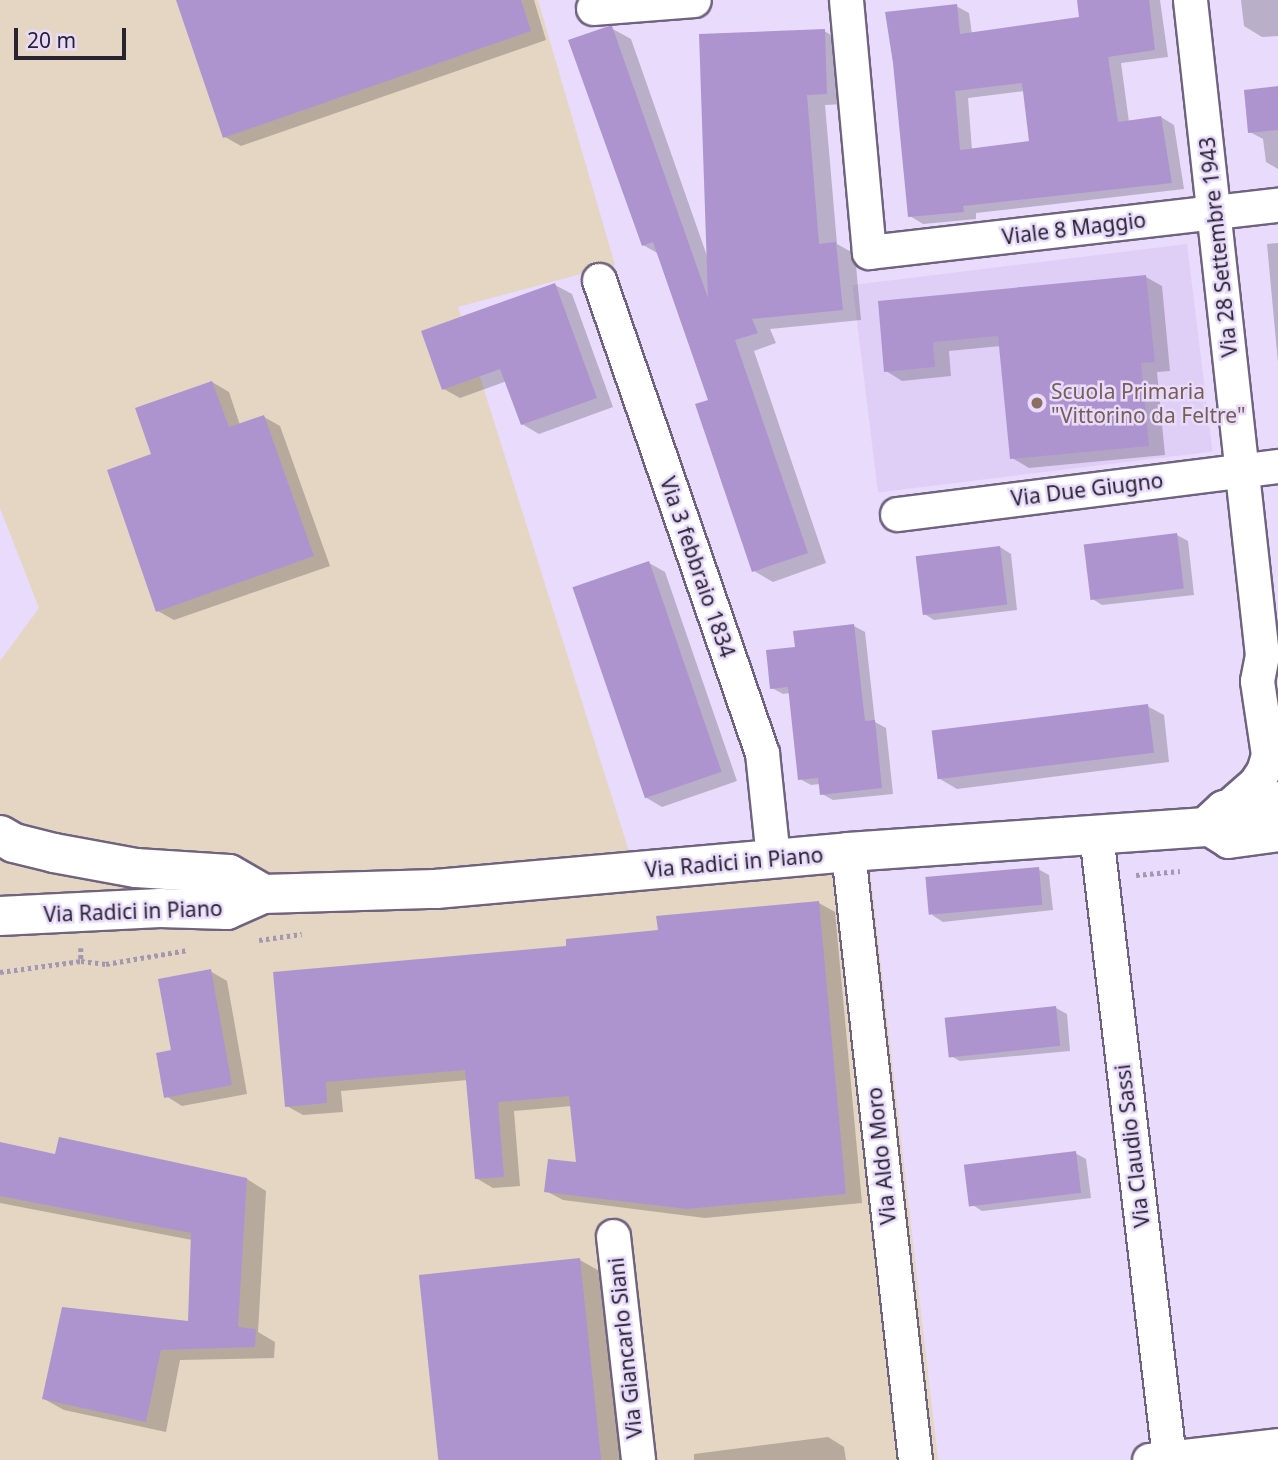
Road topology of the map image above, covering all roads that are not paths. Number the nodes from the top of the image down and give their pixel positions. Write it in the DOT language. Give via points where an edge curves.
graph roads {
  1 [pos="694,0"];
  2 [pos="846,0"];
  3 [pos="1190,0"];
  4 [pos="593,8"];
  5 [pos="1278,205"];
  6 [pos="1214,212"];
  7 [pos="599,280"];
  8 [pos="1278,466"];
  9 [pos="1242,470"];
  10 [pos="897,514"];
  11 [pos="1278,802"];
  12 [pos="1215,818"];
  13 [pos="1096,834"];
  14 [pos="1278,834"];
  15 [pos="0,835"];
  16 [pos="848,852"];
  17 [pos="773,858"];
  18 [pos="263,894"];
  19 [pos="0,916"];
  20 [pos="613,1236"];
  21 [pos="1278,1445"];
  22 [pos="1159,1459"];
  23 [pos="638,1460"];
  24 [pos="915,1460"];
  1 -- 4 [label="street"];
  2 -- 6 [label="street, Viale 8 Maggio" via="869,252"];
  3 -- 6 [label="street, Via 28 Settembre 1943"];
  5 -- 6 [label="street, Viale 8 Maggio"];
  6 -- 9 [label="street, Via 28 Settembre 1943"];
  7 -- 17 [label="street, Via 3 febbraio 1834" via="762,753"];
  8 -- 9 [label="street, Via Due Giugno"];
  9 -- 10 [label="street, Via Due Giugno"];
  9 -- 12 [label="street, Via 28 Settembre 1943" via="1262,654 1257,681 1268,755 1255,783"];
  11 -- 12 [label="street, Via Radici in Piano"];
  12 -- 13 [label="street, Via Radici in Piano"];
  12 -- 14 [label="street, Via Radici in Piano" via="1227,841"];
  13 -- 16 [label="street, Via Radici in Piano"];
  13 -- 22 [label="street, Via Claudio Sassi"];
  15 -- 18 [label="street, Via Radici in Piano" via="54,853 136,868 229,874"];
  16 -- 17 [label="street, Via Radici in Piano"];
  16 -- 24 [label="street, Via Aldo Moro"];
  17 -- 18 [label="street, Via Radici in Piano" via="436,889"];
  18 -- 19 [label="street, Via Radici in Piano" via="227,910 160,908"];
  20 -- 23 [label="street, Via Giancarlo Siani"];
  21 -- 22 [label="street"];
}
